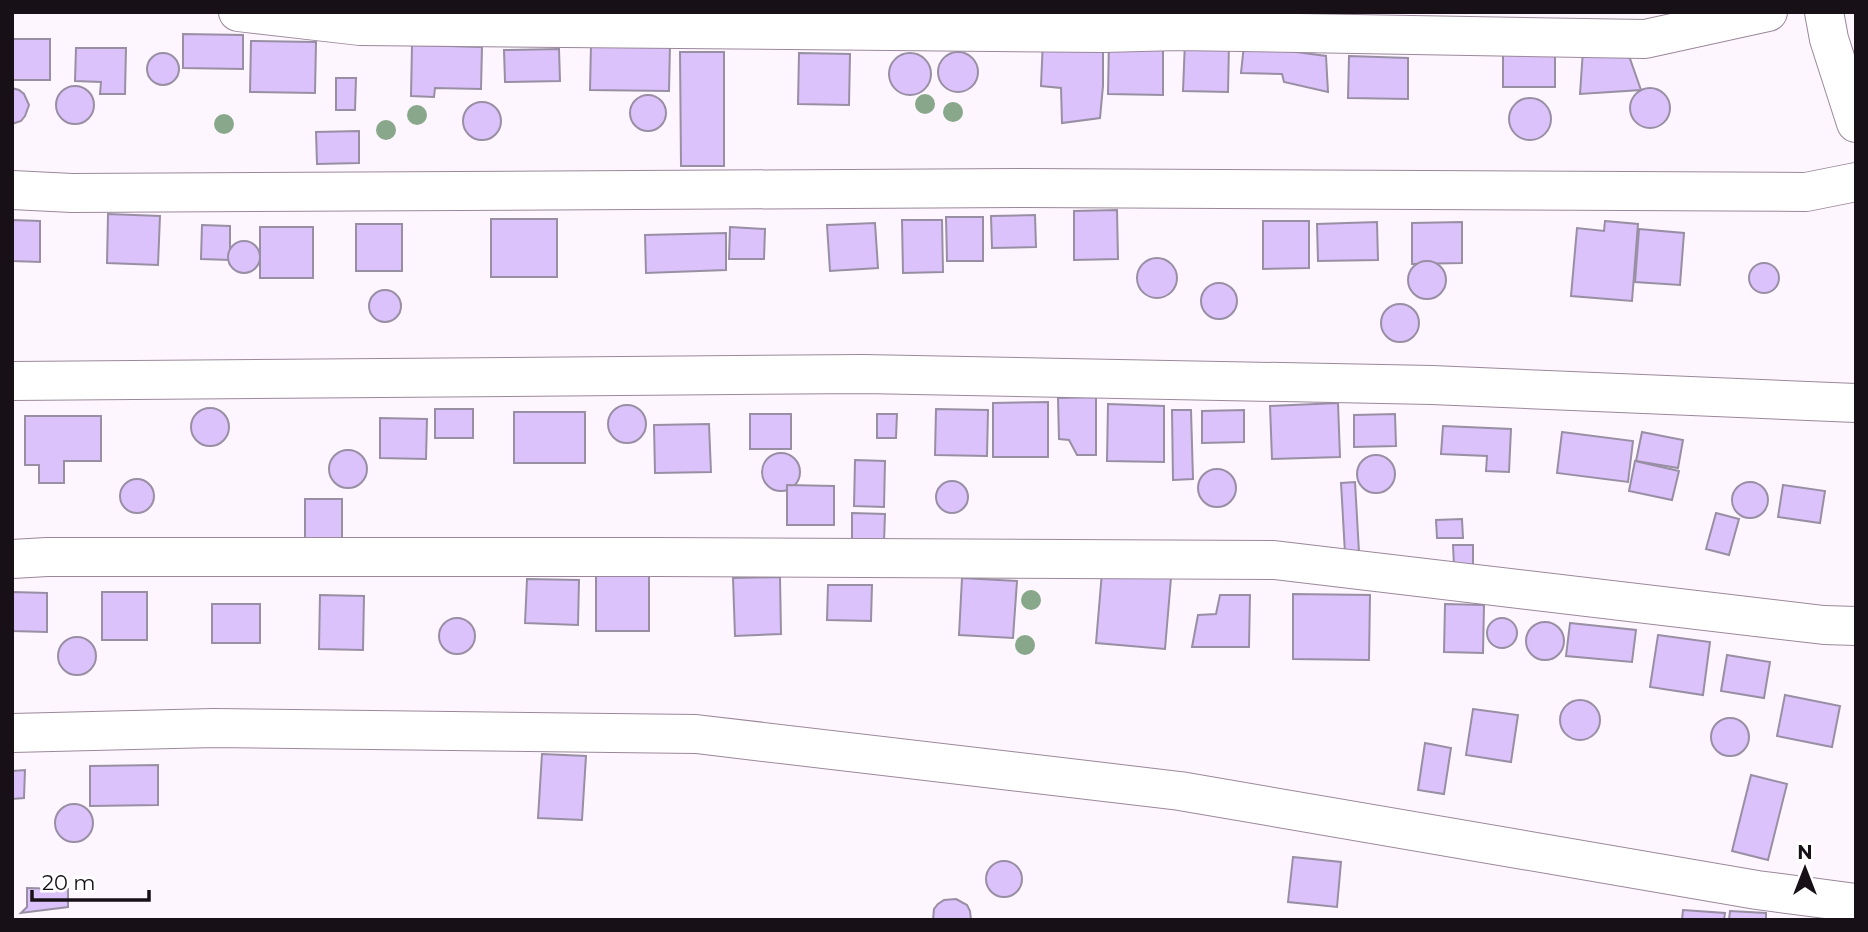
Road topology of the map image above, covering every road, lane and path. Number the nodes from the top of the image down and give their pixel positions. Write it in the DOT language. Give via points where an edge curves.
graph roads {
  1 [pos="238,12"];
  2 [pos="1768,12"];
  3 [pos="1824,12"];
  4 [pos="1856,123"];
  5 [pos="1856,182"];
  6 [pos="12,190"];
  7 [pos="12,381"];
  8 [pos="1856,403"];
  9 [pos="12,559"];
  10 [pos="1856,626"];
  11 [pos="12,733"];
  12 [pos="1856,903"];
  1 -- 2 [label="street" via="360,26 1646,39"];
  3 -- 4 [label="street"];
  5 -- 6 [label="street" via="1806,191"];
  7 -- 8 [label="street" via="863,374 1432,385"];
  9 -- 10 [label="street" via="1274,560"];
  11 -- 12 [label="street" via="214,728 696,734 1180,791"];
}
